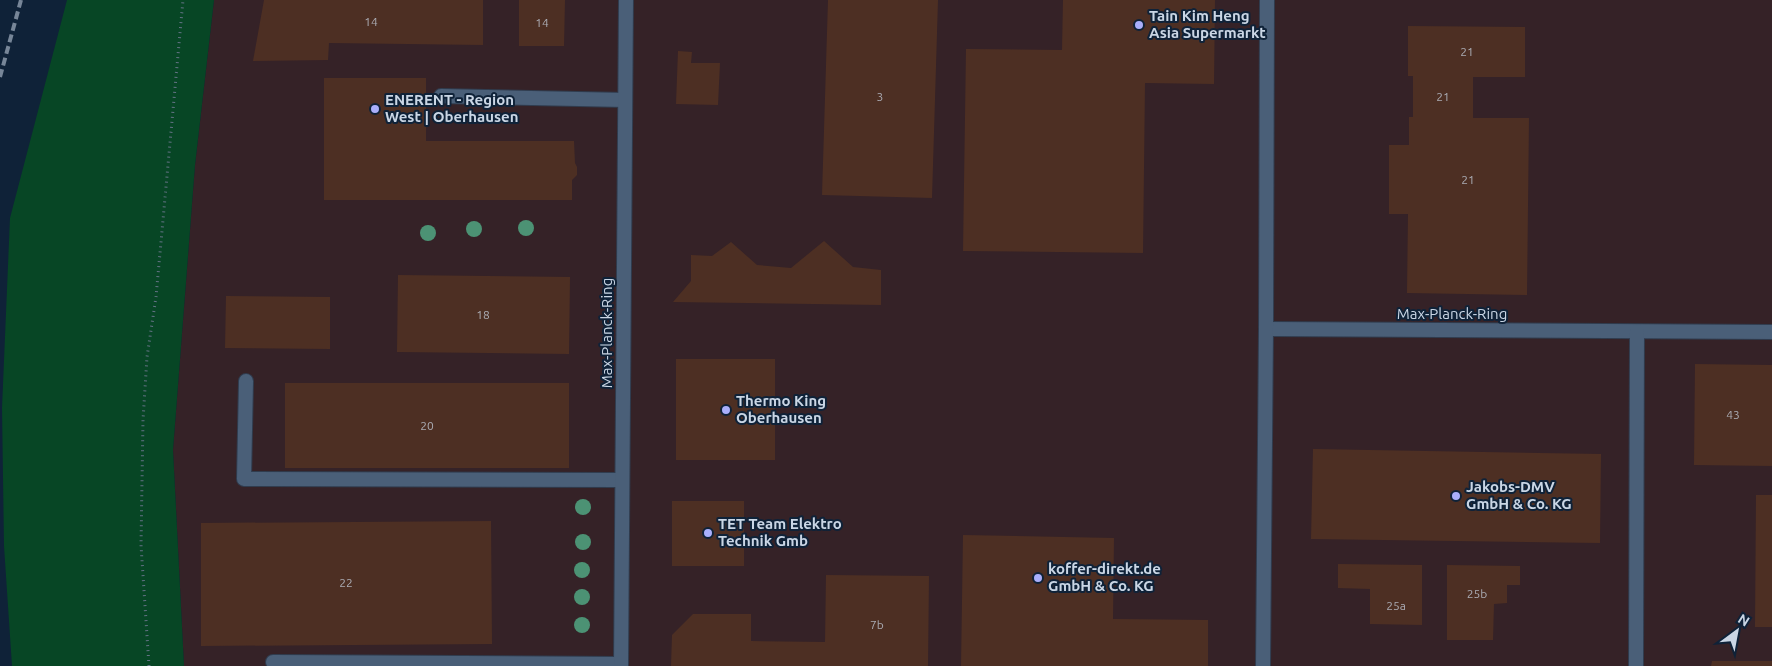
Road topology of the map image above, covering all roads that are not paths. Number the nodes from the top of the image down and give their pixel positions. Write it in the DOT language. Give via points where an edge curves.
graph roads {
  1 [pos="626,0"];
  2 [pos="1267,0"];
  3 [pos="442,96"];
  4 [pos="625,100"];
  5 [pos="1266,329"];
  6 [pos="1637,332"];
  7 [pos="1772,332"];
  8 [pos="246,381"];
  9 [pos="622,480"];
  10 [pos="273,662"];
  11 [pos="621,665"];
  12 [pos="1262,666"];
  13 [pos="1636,666"];
  1 -- 4 [label="street, Max-Planck-Ring"];
  2 -- 5 [label="street"];
  3 -- 4 [label="street"];
  4 -- 9 [label="street, Max-Planck-Ring"];
  5 -- 6 [label="street, Max-Planck-Ring"];
  5 -- 12 [label="street"];
  6 -- 7 [label="street, Max-Planck-Ring"];
  6 -- 13 [label="street"];
  8 -- 9 [label="street" via="244,479"];
  9 -- 11 [label="street, Max-Planck-Ring"];
  10 -- 11 [label="street"];
}
